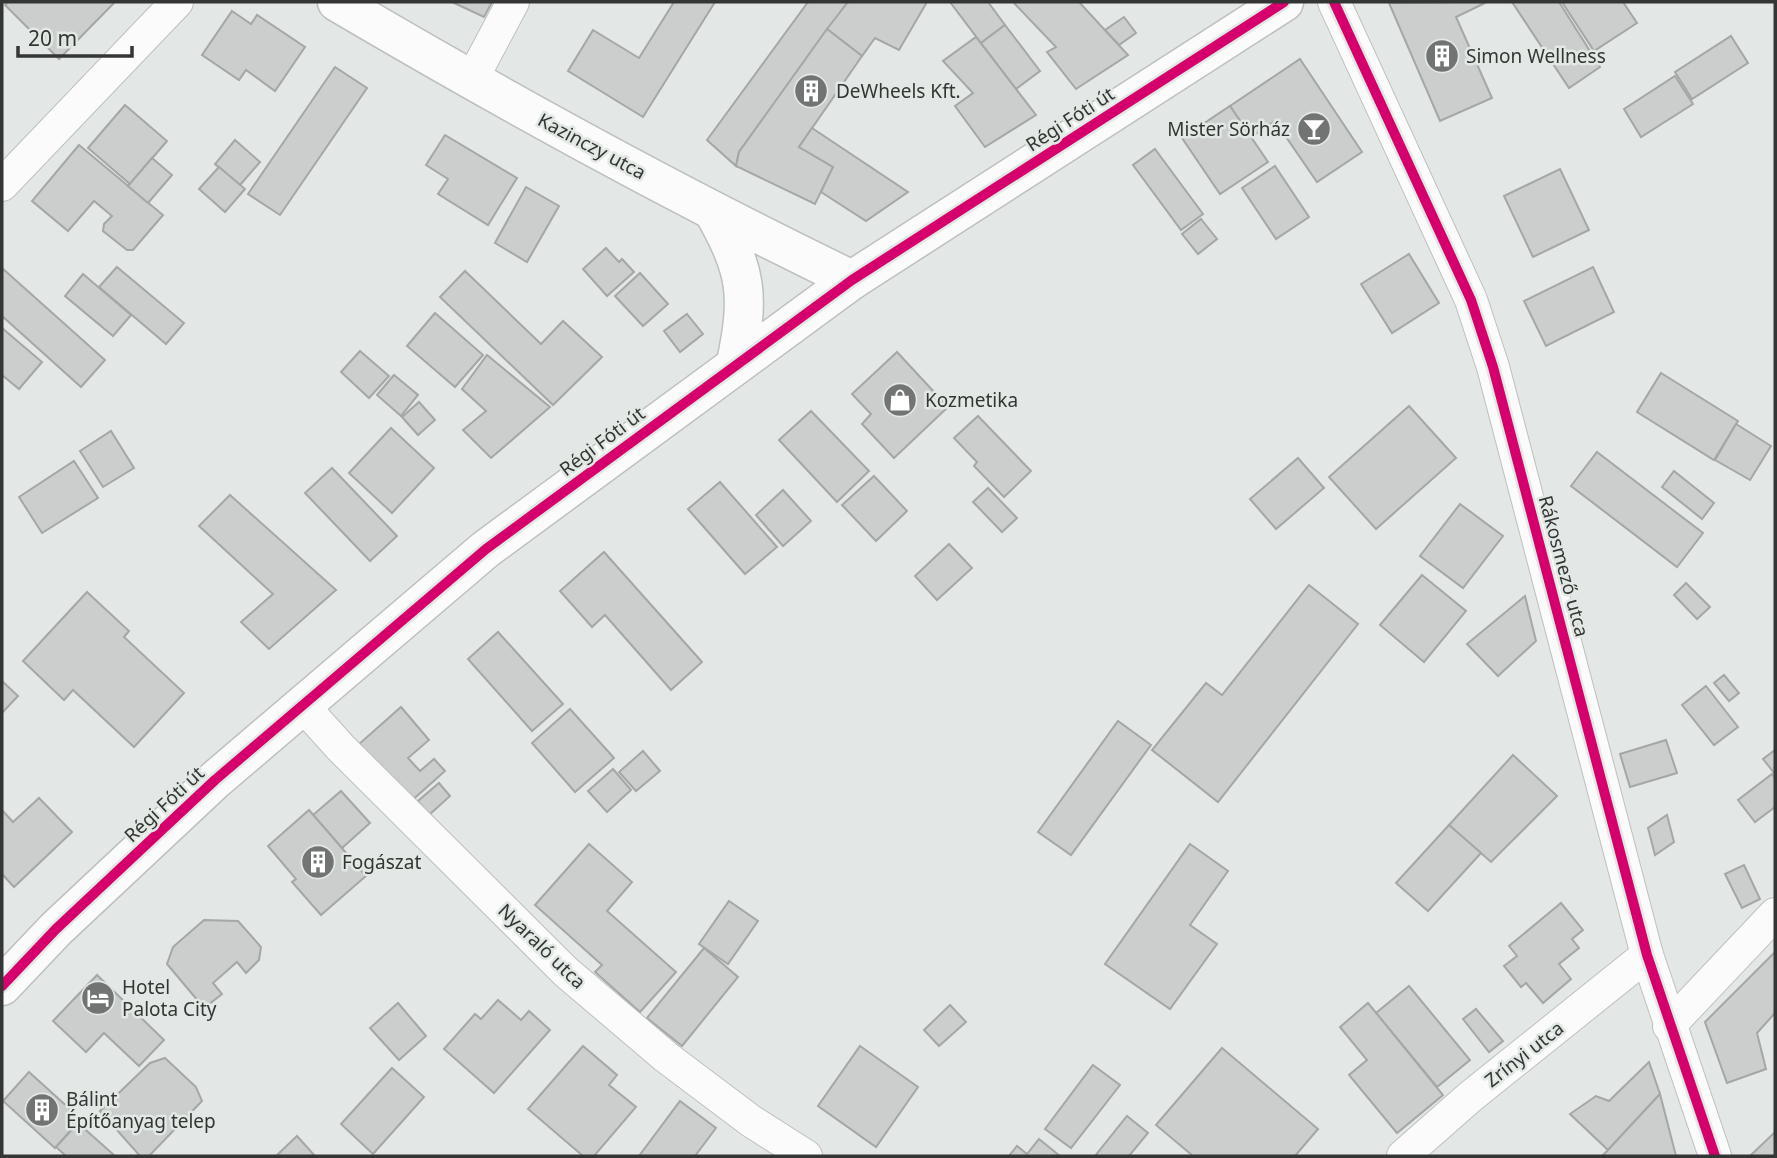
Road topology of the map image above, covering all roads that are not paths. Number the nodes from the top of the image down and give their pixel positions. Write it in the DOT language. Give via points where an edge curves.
graph roads {
  1 [pos="177,2"];
  2 [pos="337,2"];
  3 [pos="513,2"];
  4 [pos="1284,2"];
  5 [pos="1334,2"];
  6 [pos="471,81"];
  7 [pos="2,185"];
  8 [pos="713,211"];
  9 [pos="852,280"];
  10 [pos="736,363"];
  11 [pos="304,707"];
  12 [pos="1775,914"];
  13 [pos="1647,955"];
  14 [pos="2,986"];
  15 [pos="1669,1026"];
  16 [pos="806,1156"];
  17 [pos="1403,1156"];
  18 [pos="1714,1156"];
  1 -- 7 [label="street"];
  2 -- 6 [label="main road, Kazinczy utca"];
  3 -- 6 [label="street"];
  4 -- 9 [label="main road, Régi Fóti út"];
  5 -- 13 [label="street, Rákosmező utca" via="1471,300 1490,355"];
  6 -- 8 [label="main road, Kazinczy utca"];
  8 -- 9 [label="main road, Kazinczy utca"];
  8 -- 10 [label="main road" via="743,274 745,309"];
  9 -- 10 [label="main road, Régi Fóti út"];
  10 -- 11 [label="main road, Régi Fóti út" via="486,549"];
  11 -- 14 [label="main road, Régi Fóti út" via="215,780"];
  11 -- 16 [label="street, Nyaraló utca" via="566,972 666,1056"];
  12 -- 15 [label="street"];
  13 -- 15 [label="street, Rákosmező utca"];
  13 -- 17 [label="street, Zrínyi utca"];
  15 -- 18 [label="street, Rákosmező utca"];
}
